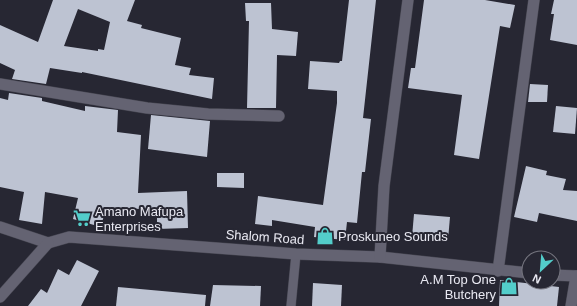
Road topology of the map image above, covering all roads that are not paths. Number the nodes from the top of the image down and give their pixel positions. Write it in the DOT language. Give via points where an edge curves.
graph roads {
  1 [pos="408,0"];
  2 [pos="534,0"];
  3 [pos="0,84"];
  4 [pos="279,116"];
  5 [pos="0,227"];
  6 [pos="48,243"];
  7 [pos="296,254"];
  8 [pos="380,257"];
  9 [pos="498,271"];
  10 [pos="521,272"];
  11 [pos="561,275"];
  12 [pos="576,276"];
  13 [pos="0,297"];
  14 [pos="291,306"];
  15 [pos="571,306"];
  1 -- 8 [label="street" via="384,186"];
  2 -- 9 [label="street"];
  3 -- 4 [label="street" via="146,108 208,114"];
  5 -- 6 [label="street"];
  6 -- 7 [label="street, Shalom Road" via="69,237"];
  6 -- 13 [label="street"];
  7 -- 8 [label="street, Shalom Road"];
  7 -- 14 [label="lane"];
  8 -- 9 [label="street, Shalom Road"];
  9 -- 10 [label="street, Shalom Road"];
  11 -- 12 [label="street"];
  12 -- 15 [label="street"];
}
